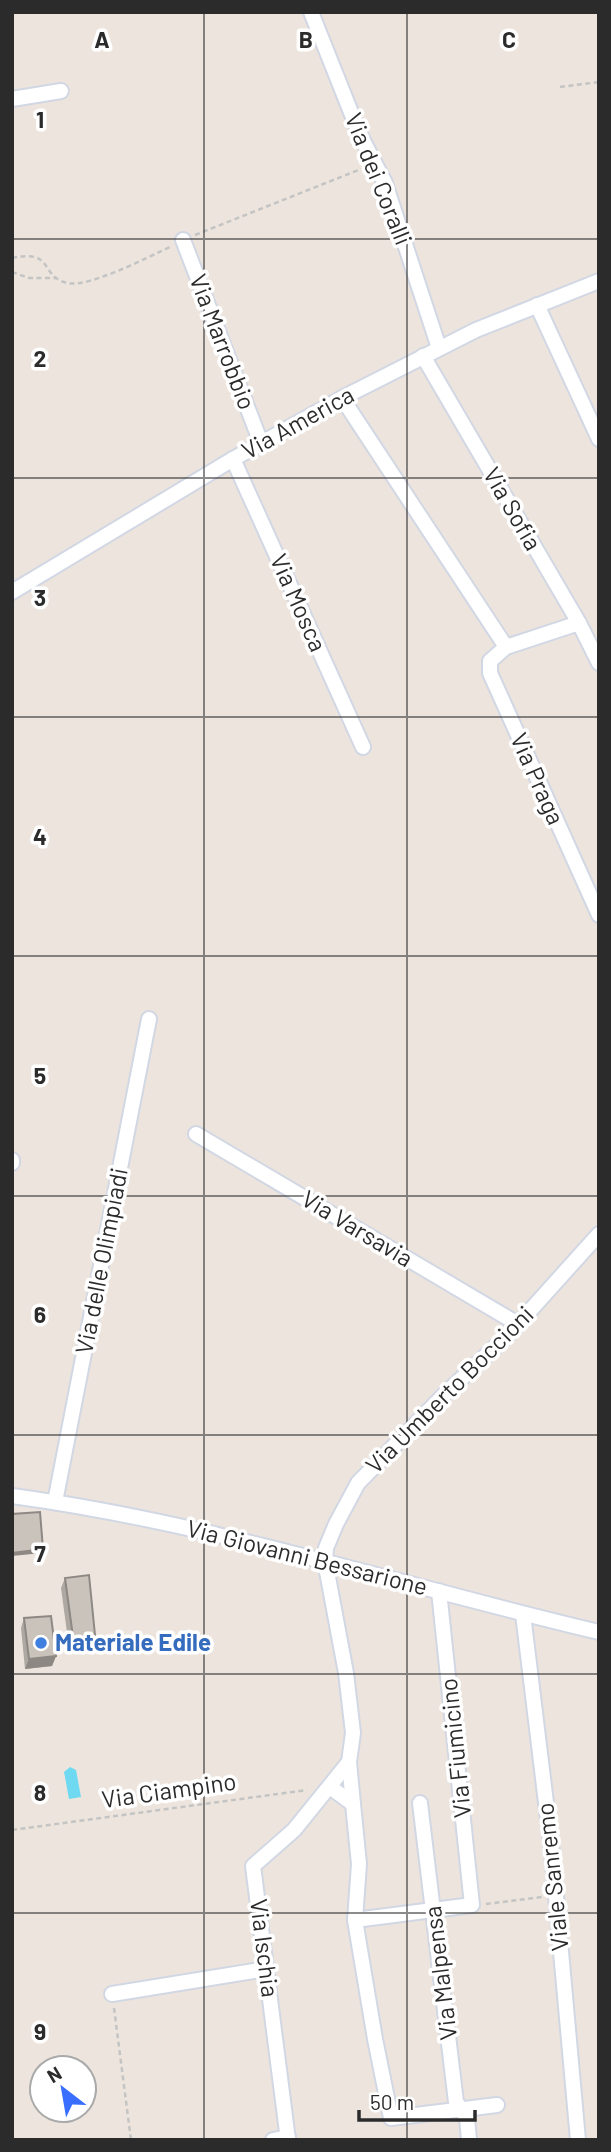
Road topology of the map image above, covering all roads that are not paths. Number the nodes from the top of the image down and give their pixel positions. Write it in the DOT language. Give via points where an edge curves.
graph roads {
  1 [pos="311,12"];
  2 [pos="61,91"];
  3 [pos="12,99"];
  4 [pos="183,240"];
  5 [pos="599,281"];
  6 [pos="537,305"];
  7 [pos="439,348"];
  8 [pos="423,356"];
  9 [pos="342,398"];
  10 [pos="599,439"];
  11 [pos="261,443"];
  12 [pos="233,459"];
  13 [pos="12,592"];
  14 [pos="579,623"];
  15 [pos="506,647"];
  16 [pos="599,663"];
  17 [pos="363,747"];
  18 [pos="599,915"];
  19 [pos="149,1019"];
  20 [pos="196,1134"];
  21 [pos="599,1234"];
  22 [pos="518,1324"];
  23 [pos="12,1496"];
  24 [pos="55,1502"];
  25 [pos="325,1561"];
  26 [pos="439,1591"];
  27 [pos="523,1614"];
  28 [pos="599,1632"];
  29 [pos="349,1762"];
  30 [pos="330,1787"];
  31 [pos="420,1802"];
  32 [pos="353,1804"];
  33 [pos="433,1911"];
  34 [pos="355,1920"];
  35 [pos="266,1969"];
  36 [pos="112,1994"];
  37 [pos="497,2105"];
  38 [pos="461,2109"];
  39 [pos="283,2139"];
  40 [pos="469,2140"];
  41 [pos="579,2140"];
  1 -- 7 [label="street, Via dei Coralli" via="360,135 385,183"];
  2 -- 3 [label="street"];
  4 -- 11 [label="street, Via Marrobbio"];
  5 -- 6 [label="street, Via America"];
  6 -- 7 [label="street, Via America"];
  6 -- 10 [label="street"];
  7 -- 8 [label="street, Via America"];
  8 -- 9 [label="street, Via America"];
  8 -- 14 [label="street, Via Sofia"];
  9 -- 11 [label="street, Via America"];
  9 -- 15 [label="street"];
  11 -- 12 [label="street, Via America"];
  12 -- 13 [label="street, Via America"];
  12 -- 17 [label="street, Via Mosca"];
  14 -- 15 [label="street"];
  14 -- 16 [label="street, Via Sofia"];
  15 -- 18 [label="street, Via Praga" via="491,661 489,673"];
  19 -- 24 [label="street, Via delle Olimpiadi"];
  20 -- 22 [label="street, Via Varsavia"];
  21 -- 22 [label="street, Via Umberto Boccioni"];
  22 -- 25 [label="street, Via Umberto Boccioni" via="358,1483 336,1524"];
  23 -- 24 [label="street, Via Giovanni Bessarione"];
  24 -- 25 [label="street, Via Giovanni Bessarione" via="192,1528"];
  25 -- 26 [label="street, Via Giovanni Bessarione"];
  25 -- 29 [label="street" via="346,1673 353,1732"];
  26 -- 27 [label="street, Via Giovanni Bessarione"];
  26 -- 33 [label="street, Via Fiumicino" via="472,1905"];
  27 -- 28 [label="street, Via Giovanni Bessarione"];
  27 -- 41 [label="street, Viale Sanremo"];
  29 -- 30 [label="street"];
  29 -- 32 [label="street"];
  30 -- 32 [label="street"];
  30 -- 35 [label="street, Via Ischia" via="294,1830 254,1866"];
  31 -- 33 [label="street, Via Malpensa"];
  32 -- 34 [label="street" via="359,1864"];
  33 -- 34 [label="street"];
  33 -- 38 [label="street, Via Malpensa" via="456,2102"];
  34 -- 38 [label="street" via="391,2118"];
  35 -- 36 [label="street"];
  35 -- 39 [label="street, Via Ischia"];
  37 -- 38 [label="street"];
  38 -- 40 [label="street, Via Malpensa" via="467,2118"];
}
